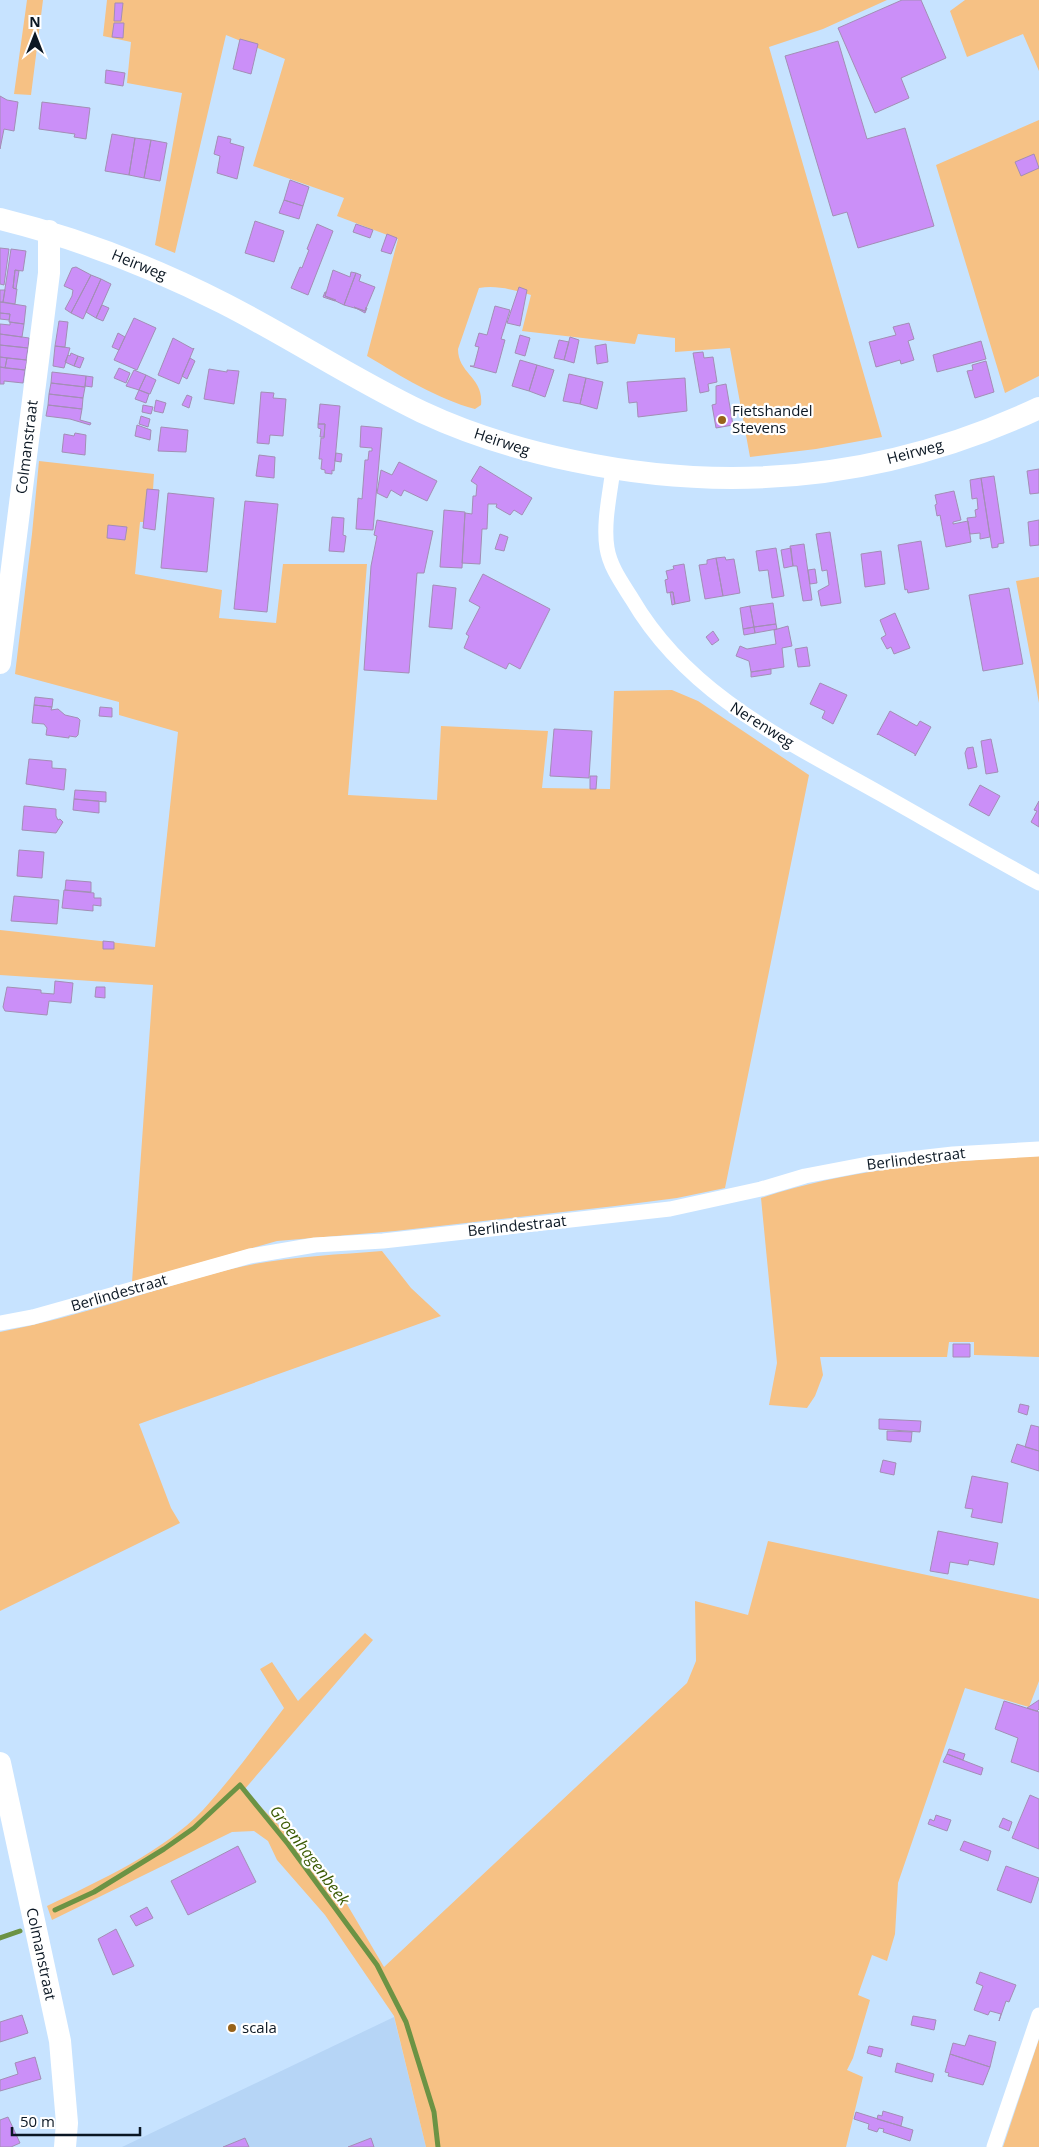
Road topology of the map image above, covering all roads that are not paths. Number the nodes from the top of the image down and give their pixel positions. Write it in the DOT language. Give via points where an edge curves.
graph roads {
  1 [pos="0,219"];
  2 [pos="49,231"];
  3 [pos="1039,408"];
  4 [pos="612,469"];
  5 [pos="0,663"];
  6 [pos="1039,883"];
  7 [pos="1039,1149"];
  8 [pos="0,1323"];
  9 [pos="0,1763"];
  10 [pos="1039,2015"];
  11 [pos="65,2147"];
  12 [pos="994,2147"];
  1 -- 2 [label="main road, Heirweg"];
  2 -- 4 [label="main road, Heirweg" via="210,296 385,393 476,435 528,452"];
  2 -- 5 [label="main road, Colmanstraat" via="49,273"];
  3 -- 4 [label="main road, Heirweg" via="931,449 835,471 780,478 724,479"];
  4 -- 6 [label="street, Nerenweg" via="607,548 644,619 680,663 724,701 778,736"];
  7 -- 8 [label="street, Berlindestraat" via="873,1163 670,1209 383,1241 315,1245 250,1256 33,1318"];
  9 -- 11 [label="main road, Colmanstraat" via="60,2041 67,2123"];
  10 -- 12 [label="street"];
}
